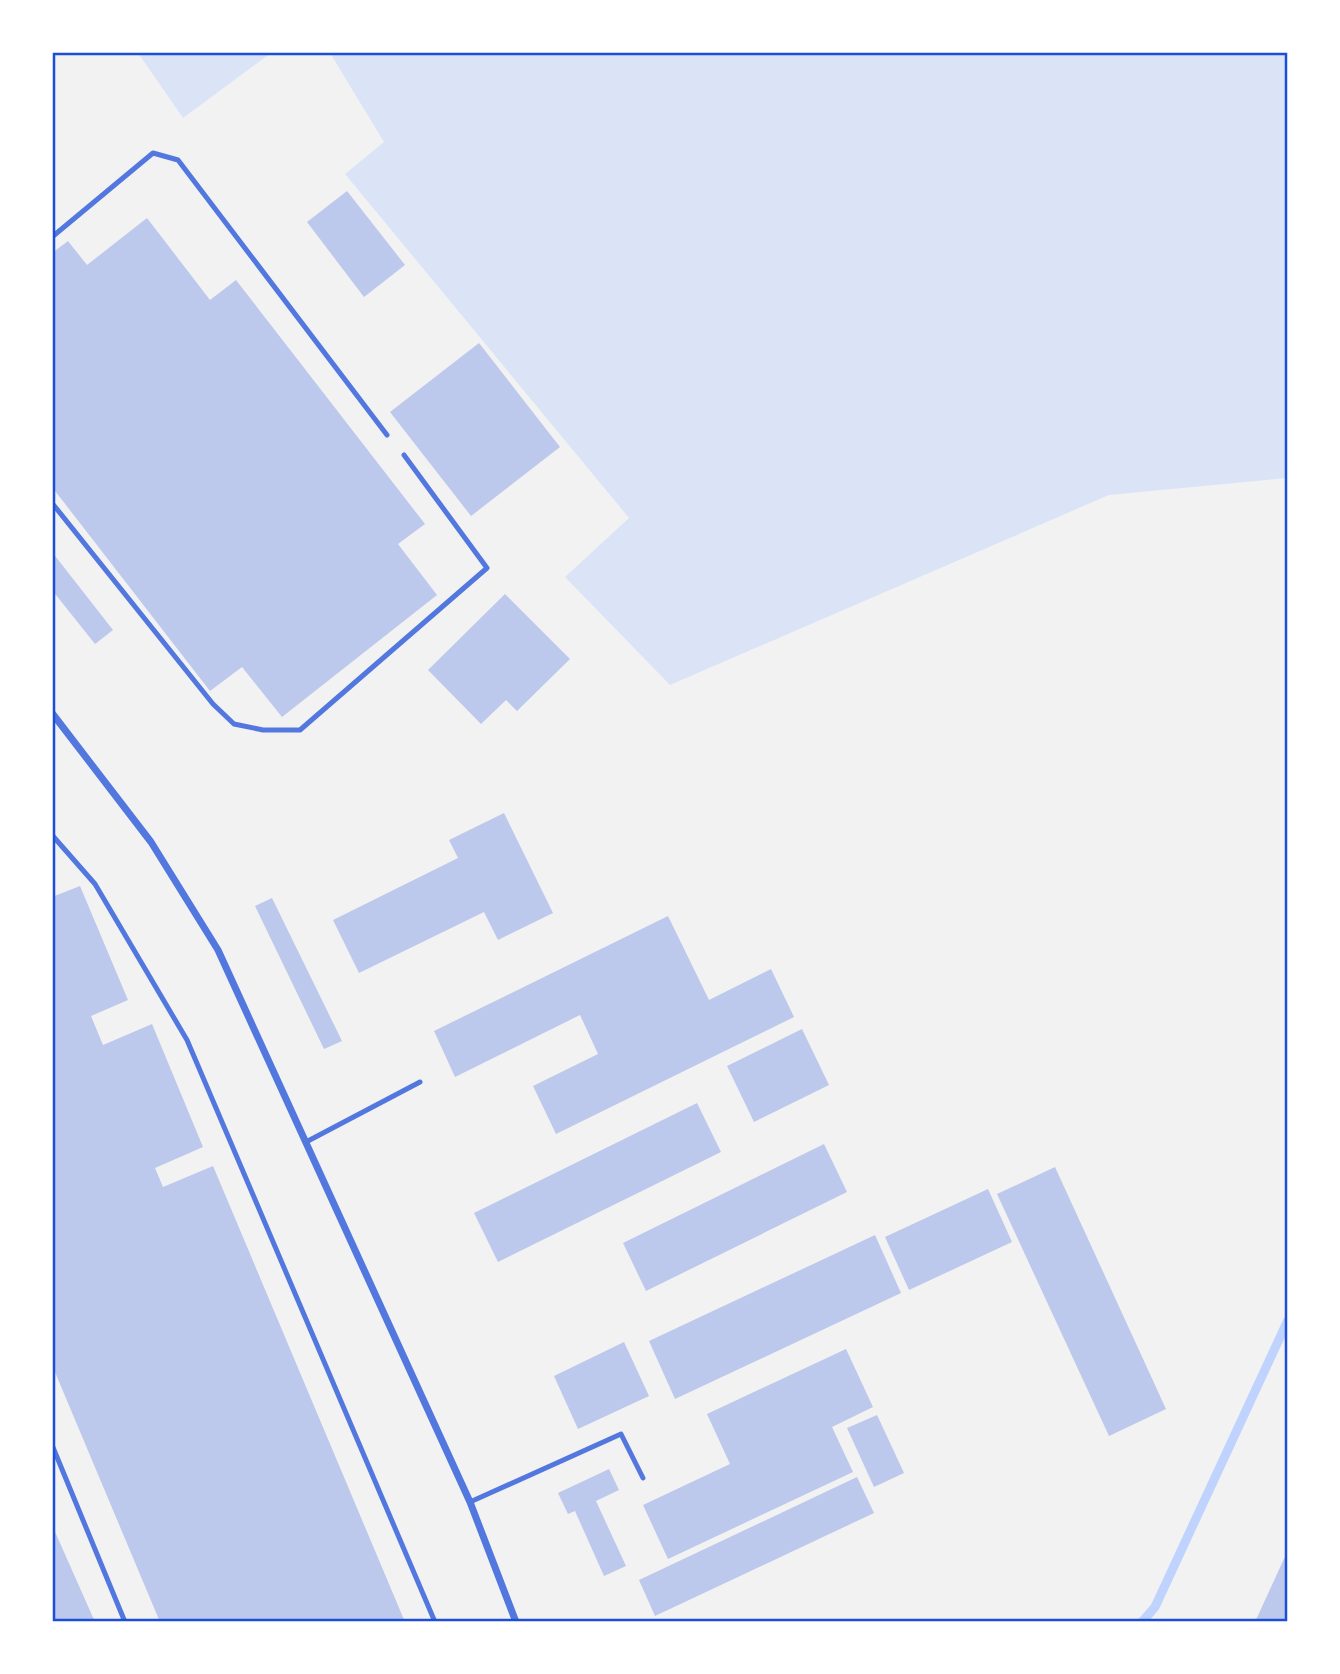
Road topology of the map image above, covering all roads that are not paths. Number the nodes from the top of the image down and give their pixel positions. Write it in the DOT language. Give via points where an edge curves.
graph roads {
  1 [pos="52,237"];
  2 [pos="387,435"];
  3 [pos="404,455"];
  4 [pos="52,503"];
  5 [pos="52,713"];
  6 [pos="52,835"];
  7 [pos="419,1082"];
  8 [pos="306,1142"];
  9 [pos="52,1445"];
  10 [pos="643,1478"];
  11 [pos="470,1502"];
  12 [pos="125,1622"];
  13 [pos="435,1622"];
  14 [pos="516,1622"];
  1 -- 2 [label="lane" via="153,153 178,160"];
  3 -- 4 [label="lane" via="486,568 300,730 234,724"];
  5 -- 8 [label="street" via="151,842 218,950"];
  6 -- 13 [label="lane" via="94,884 187,1040"];
  7 -- 8 [label="lane"];
  8 -- 11 [label="street"];
  9 -- 12 [label="lane"];
  10 -- 11 [label="lane" via="621,1434"];
  11 -- 14 [label="street"];
}
